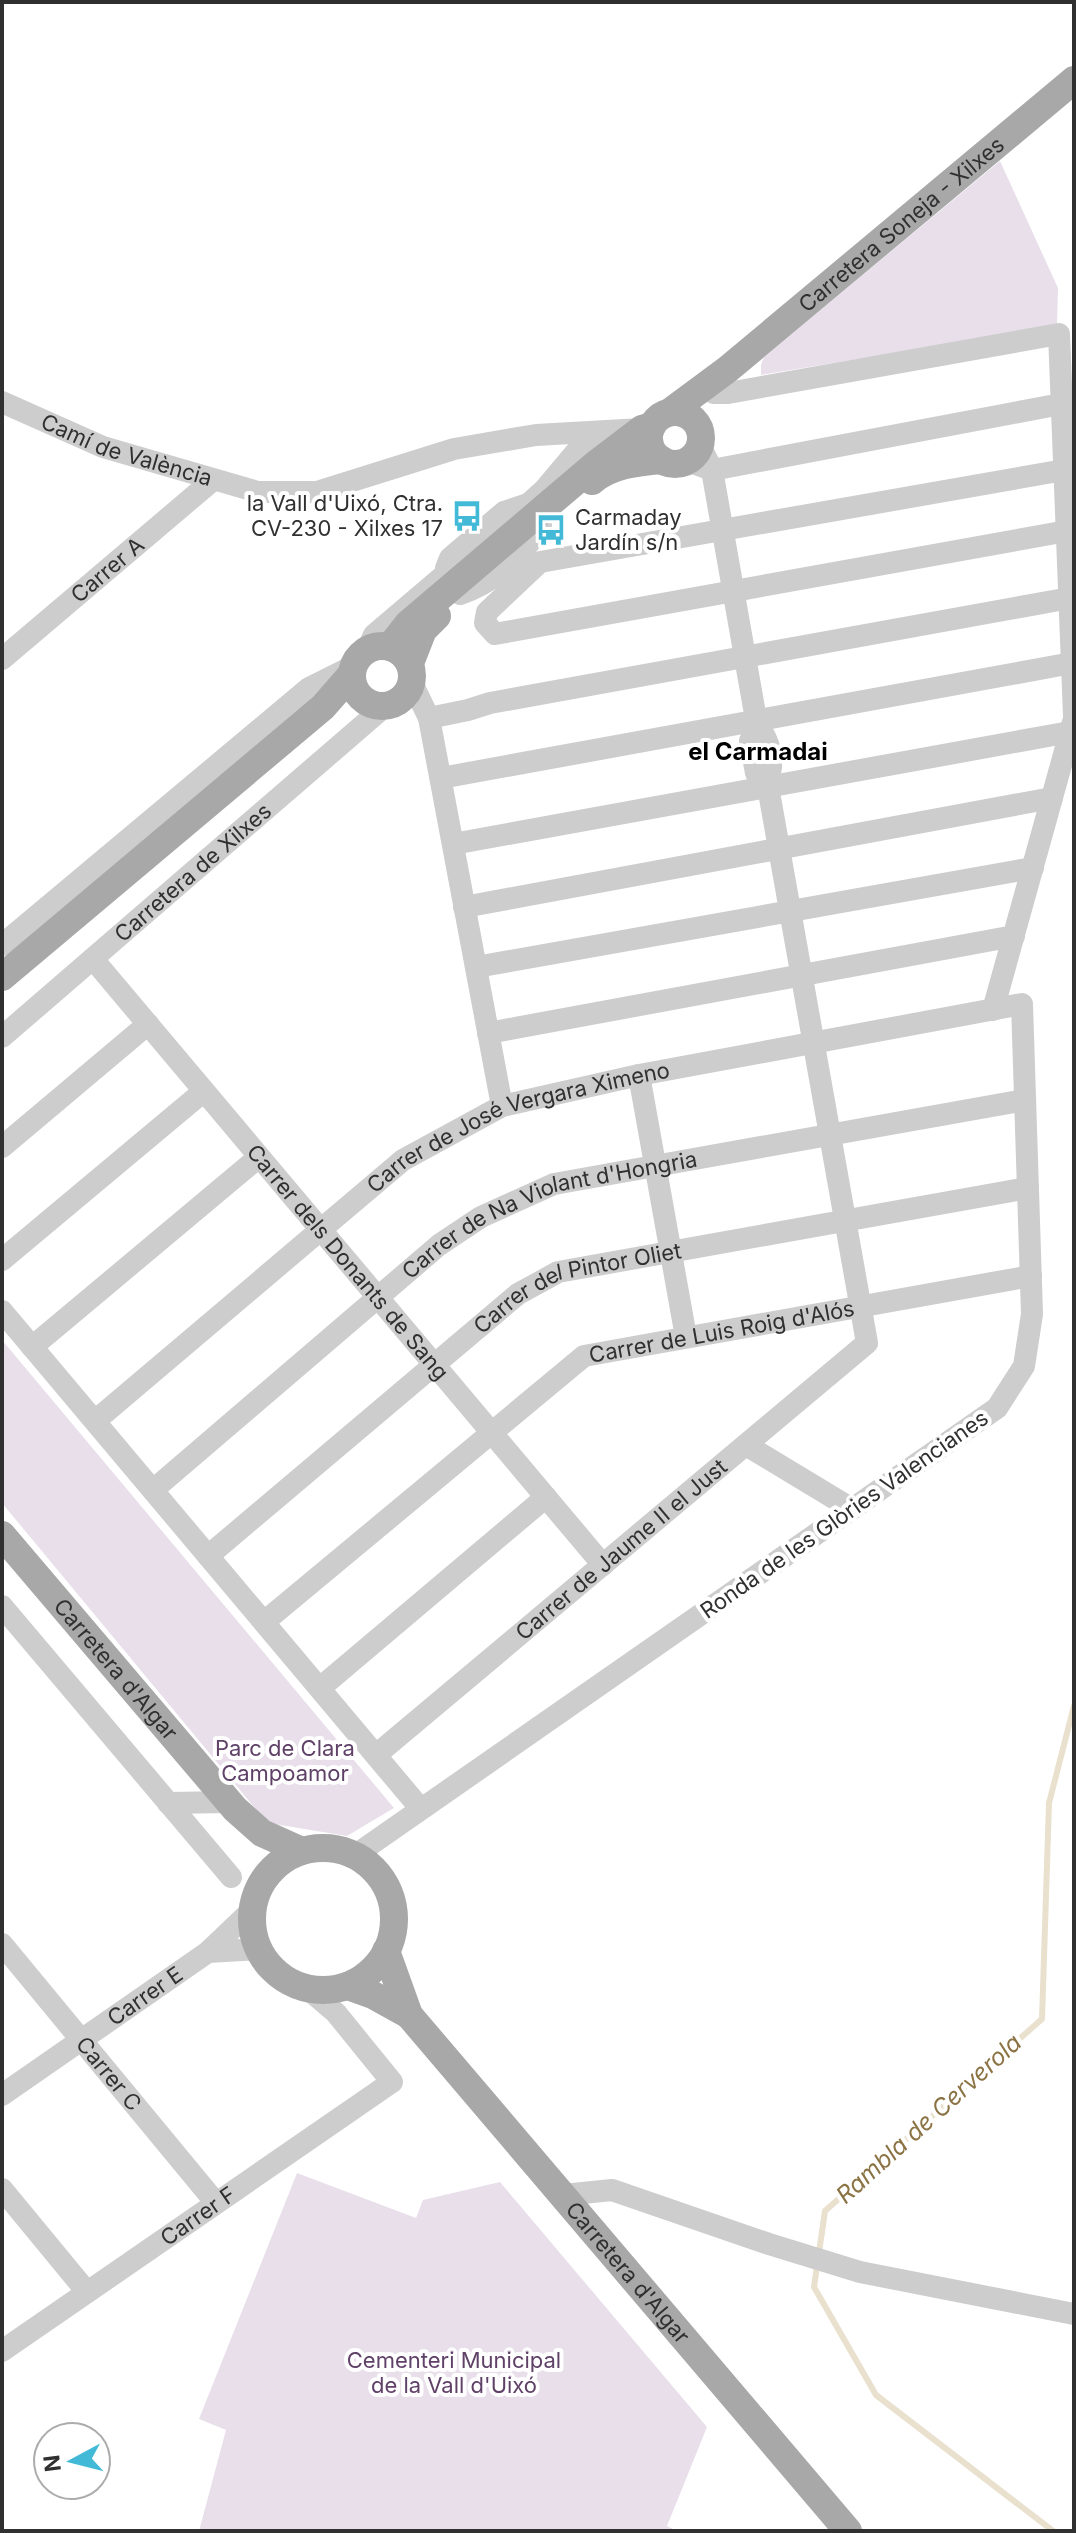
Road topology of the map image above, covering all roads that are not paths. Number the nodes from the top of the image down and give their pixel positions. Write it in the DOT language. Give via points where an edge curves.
graph roads {
  1 [pos="1074,80"];
  2 [pos="721,381"];
  3 [pos="2,402"];
  4 [pos="1061,404"];
  5 [pos="645,424"];
  6 [pos="536,435"];
  7 [pos="692,452"];
  8 [pos="563,468"];
  9 [pos="1064,470"];
  10 [pos="213,480"];
  11 [pos="534,514"];
  12 [pos="723,531"];
  13 [pos="1067,531"];
  14 [pos="451,586"];
  15 [pos="734,592"];
  16 [pos="1070,598"];
  17 [pos="745,657"];
  18 [pos="2,659"];
  19 [pos="1072,663"];
  20 [pos="381,677"];
  21 [pos="429,718"];
  22 [pos="1073,721"];
  23 [pos="757,723"];
  24 [pos="441,778"];
  25 [pos="768,784"];
  26 [pos="1052,798"];
  27 [pos="453,844"];
  28 [pos="780,848"];
  29 [pos="1033,868"];
  30 [pos="464,907"];
  31 [pos="790,911"];
  32 [pos="1014,936"];
  33 [pos="2,945"];
  34 [pos="93,959"];
  35 [pos="476,967"];
  36 [pos="802,975"];
  37 [pos="2,977"];
  38 [pos="1022,1004"];
  39 [pos="993,1010"];
  40 [pos="148,1024"];
  41 [pos="488,1033"];
  42 [pos="2,1037"];
  43 [pos="814,1043"];
  44 [pos="639,1075"];
  45 [pos="204,1091"];
  46 [pos="1025,1100"];
  47 [pos="502,1106"];
  48 [pos="831,1135"];
  49 [pos="2,1147"];
  50 [pos="259,1157"];
  51 [pos="655,1166"];
  52 [pos="1028,1188"];
  53 [pos="846,1221"];
  54 [pos="321,1229"];
  55 [pos="670,1252"];
  56 [pos="2,1260"];
  57 [pos="1031,1276"];
  58 [pos="378,1298"];
  59 [pos="861,1306"];
  60 [pos="2,1311"];
  61 [pos="686,1337"];
  62 [pos="32,1347"];
  63 [pos="434,1365"];
  64 [pos="95,1421"];
  65 [pos="492,1432"];
  66 [pos="746,1445"];
  67 [pos="153,1490"];
  68 [pos="546,1497"];
  69 [pos="852,1509"];
  70 [pos="2,1535"];
  71 [pos="208,1556"];
  72 [pos="603,1565"];
  73 [pos="2,1606"];
  74 [pos="264,1622"];
  75 [pos="320,1688"];
  76 [pos="376,1755"];
  77 [pos="168,1803"];
  78 [pos="232,1806"];
  79 [pos="420,1808"];
  80 [pos="302,1851"];
  81 [pos="354,1856"];
  82 [pos="231,1877"];
  83 [pos="257,1897"];
  84 [pos="2,1944"];
  85 [pos="258,1949"];
  86 [pos="386,1951"];
  87 [pos="208,1952"];
  88 [pos="348,1986"];
  89 [pos="308,1989"];
  90 [pos="409,2015"];
  91 [pos="81,2040"];
  92 [pos="2,2095"];
  93 [pos="2,2189"];
  94 [pos="563,2195"];
  95 [pos="216,2203"];
  96 [pos="87,2292"];
  97 [pos="1074,2314"];
  98 [pos="2,2351"];
  99 [pos="848,2531"];
  1 -- 2 [label="main road, Carretera Soneja - Xilxes"];
  2 -- 4 [label="street" via="728,393 1059,334"];
  2 -- 5 [label="main road, Carretera de Xilxes"];
  2 -- 7 [label="main road"];
  3 -- 10 [label="street, Camí de València" via="103,447"];
  4 -- 7 [label="street"];
  4 -- 9 [label="street"];
  5 -- 6 [label="street, Camí de València"];
  5 -- 7 [label="main road" via="656,455"];
  5 -- 7 [label="main road" via="686,414"];
  5 -- 8 [label="street, Carretera de Xilxes" via="586,440"];
  5 -- 20 [label="main road, Carretera de Xilxes" via="408,624"];
  6 -- 8 [label="street"];
  6 -- 10 [label="street, Camí de València" via="454,449 317,492 258,492"];
  7 -- 11 [label="main road, Carretera de Xilxes" via="603,472"];
  7 -- 12 [label="street"];
  8 -- 11 [label="street, Carretera de Xilxes" via="544,490"];
  9 -- 12 [label="street"];
  9 -- 13 [label="street"];
  10 -- 18 [label="street, Carrer A"];
  11 -- 14 [label="main road, Carretera de Xilxes"];
  12 -- 15 [label="street"];
  12 -- 15 [label="street" via="540,562 487,612 485,623 495,634"];
  13 -- 15 [label="street"];
  13 -- 16 [label="street"];
  14 -- 20 [label="main road, Carretera de Xilxes" via="423,630"];
  14 -- 20 [label="street, Carretera de Xilxes" via="374,635"];
  15 -- 17 [label="street"];
  16 -- 17 [label="street"];
  16 -- 19 [label="street"];
  17 -- 21 [label="street"];
  17 -- 23 [label="street"];
  19 -- 22 [label="street"];
  19 -- 23 [label="street"];
  20 -- 21 [label="street"];
  20 -- 33 [label="street, Carretera de Xilxes" via="309,688"];
  20 -- 34 [label="street, Carretera de Xilxes"];
  20 -- 37 [label="main road, Carretera de Xilxes" via="323,707"];
  21 -- 24 [label="street"];
  22 -- 25 [label="street"];
  22 -- 26 [label="street"];
  23 -- 24 [label="street"];
  23 -- 25 [label="street" via="750,741 756,773"];
  24 -- 27 [label="street"];
  25 -- 27 [label="street"];
  25 -- 28 [label="street"];
  26 -- 28 [label="street"];
  26 -- 29 [label="street"];
  27 -- 30 [label="street"];
  28 -- 30 [label="street"];
  28 -- 31 [label="street"];
  29 -- 31 [label="street"];
  29 -- 32 [label="street"];
  30 -- 35 [label="street"];
  31 -- 35 [label="street"];
  31 -- 36 [label="street"];
  32 -- 36 [label="street"];
  32 -- 39 [label="street"];
  34 -- 40 [label="street, Carrer dels Donants de Sang"];
  34 -- 42 [label="street, Carretera de Xilxes"];
  35 -- 41 [label="street"];
  36 -- 41 [label="street"];
  36 -- 43 [label="street"];
  38 -- 39 [label="street, Carrer de José Vergara Ximeno"];
  38 -- 46 [label="street, Ronda de les Glòries Valencianes"];
  39 -- 43 [label="street, Carrer de José Vergara Ximeno"];
  40 -- 45 [label="street, Carrer dels Donants de Sang"];
  40 -- 49 [label="street"];
  41 -- 47 [label="street"];
  43 -- 44 [label="street, Carrer de José Vergara Ximeno"];
  43 -- 48 [label="street"];
  44 -- 47 [label="street, Carrer de José Vergara Ximeno"];
  44 -- 51 [label="street"];
  45 -- 50 [label="street, Carrer dels Donants de Sang"];
  45 -- 56 [label="street"];
  46 -- 48 [label="street, Carrer de Na Violant d'Hongria"];
  46 -- 52 [label="street, Ronda de les Glòries Valencianes"];
  47 -- 54 [label="street, Carrer de José Vergara Ximeno" via="403,1160"];
  48 -- 51 [label="street, Carrer de Na Violant d'Hongria"];
  48 -- 53 [label="street"];
  50 -- 54 [label="street, Carrer dels Donants de Sang"];
  50 -- 62 [label="street"];
  51 -- 55 [label="street"];
  51 -- 58 [label="street, Carrer de Na Violant d'Hongria" via="554,1184 481,1217"];
  52 -- 53 [label="street, Carrer del Pintor Oliet"];
  52 -- 57 [label="street, Ronda de les Glòries Valencianes"];
  53 -- 55 [label="street, Carrer del Pintor Oliet"];
  53 -- 59 [label="street"];
  54 -- 58 [label="street, Carrer dels Donants de Sang"];
  54 -- 64 [label="street, Carrer de José Vergara Ximeno"];
  55 -- 61 [label="street"];
  55 -- 63 [label="street, Carrer del Pintor Oliet" via="558,1272 518,1294"];
  57 -- 59 [label="street, Carrer de Luis Roig d'Alós"];
  57 -- 69 [label="street, Ronda de les Glòries Valencianes" via="1024,1366 997,1408"];
  58 -- 63 [label="street, Carrer dels Donants de Sang"];
  58 -- 67 [label="street, Carrer de Na Violant d'Hongria"];
  59 -- 61 [label="street, Carrer de Luis Roig d'Alós"];
  59 -- 66 [label="street, Carrer de Jaume II el Just" via="867,1343"];
  60 -- 62 [label="street"];
  61 -- 65 [label="street, Carrer de Luis Roig d'Alós" via="584,1356"];
  62 -- 64 [label="street"];
  63 -- 65 [label="street, Carrer dels Donants de Sang"];
  63 -- 71 [label="street, Carrer del Pintor Oliet"];
  64 -- 67 [label="street"];
  65 -- 68 [label="street, Carrer dels Donants de Sang"];
  65 -- 74 [label="street, Carrer de Luis Roig d'Alós"];
  66 -- 69 [label="street"];
  66 -- 72 [label="street, Carrer de Jaume II el Just"];
  67 -- 71 [label="street"];
  68 -- 72 [label="street, Carrer dels Donants de Sang"];
  68 -- 75 [label="street"];
  69 -- 79 [label="street, Ronda de les Glòries Valencianes"];
  70 -- 78 [label="main road, Carretera d'Algar"];
  71 -- 74 [label="street"];
  72 -- 76 [label="street, Carrer de Jaume II el Just"];
  73 -- 77 [label="street, Carretera d'Algar"];
  74 -- 75 [label="street"];
  75 -- 76 [label="street"];
  76 -- 79 [label="street"];
  77 -- 78 [label="street"];
  77 -- 82 [label="street, Carretera d'Algar"];
  78 -- 80 [label="main road, Carretera d'Algar" via="262,1833"];
  78 -- 83 [label="main road, Carretera d'Algar" via="251,1842"];
  79 -- 81 [label="street, Ronda de les Glòries Valencianes"];
  80 -- 81 [label="main road" via="320,1848"];
  80 -- 83 [label="main road" via="271,1870"];
  81 -- 86 [label="main road" via="386,1886 393,1930"];
  83 -- 85 [label="main road" via="253,1930"];
  83 -- 87 [label="street, Carrer E"];
  84 -- 91 [label="street, Carrer C"];
  85 -- 87 [label="street"];
  85 -- 89 [label="main road" via="270,1967"];
  86 -- 88 [label="main road" via="363,1978"];
  86 -- 90 [label="main road, Carretera d'Algar"];
  87 -- 91 [label="street, Carrer E"];
  88 -- 89 [label="main road"];
  88 -- 90 [label="main road, Carretera d'Algar"];
  89 -- 95 [label="street, Carrer F" via="336,2013 392,2082"];
  90 -- 94 [label="main road, Carretera d'Algar"];
  91 -- 92 [label="street, Carrer E"];
  91 -- 95 [label="street, Carrer C"];
  93 -- 96 [label="street"];
  94 -- 97 [label="street" via="612,2190 860,2272"];
  94 -- 99 [label="main road, Carretera d'Algar"];
  95 -- 96 [label="street, Carrer F"];
  96 -- 98 [label="street, Carrer F"];
}
